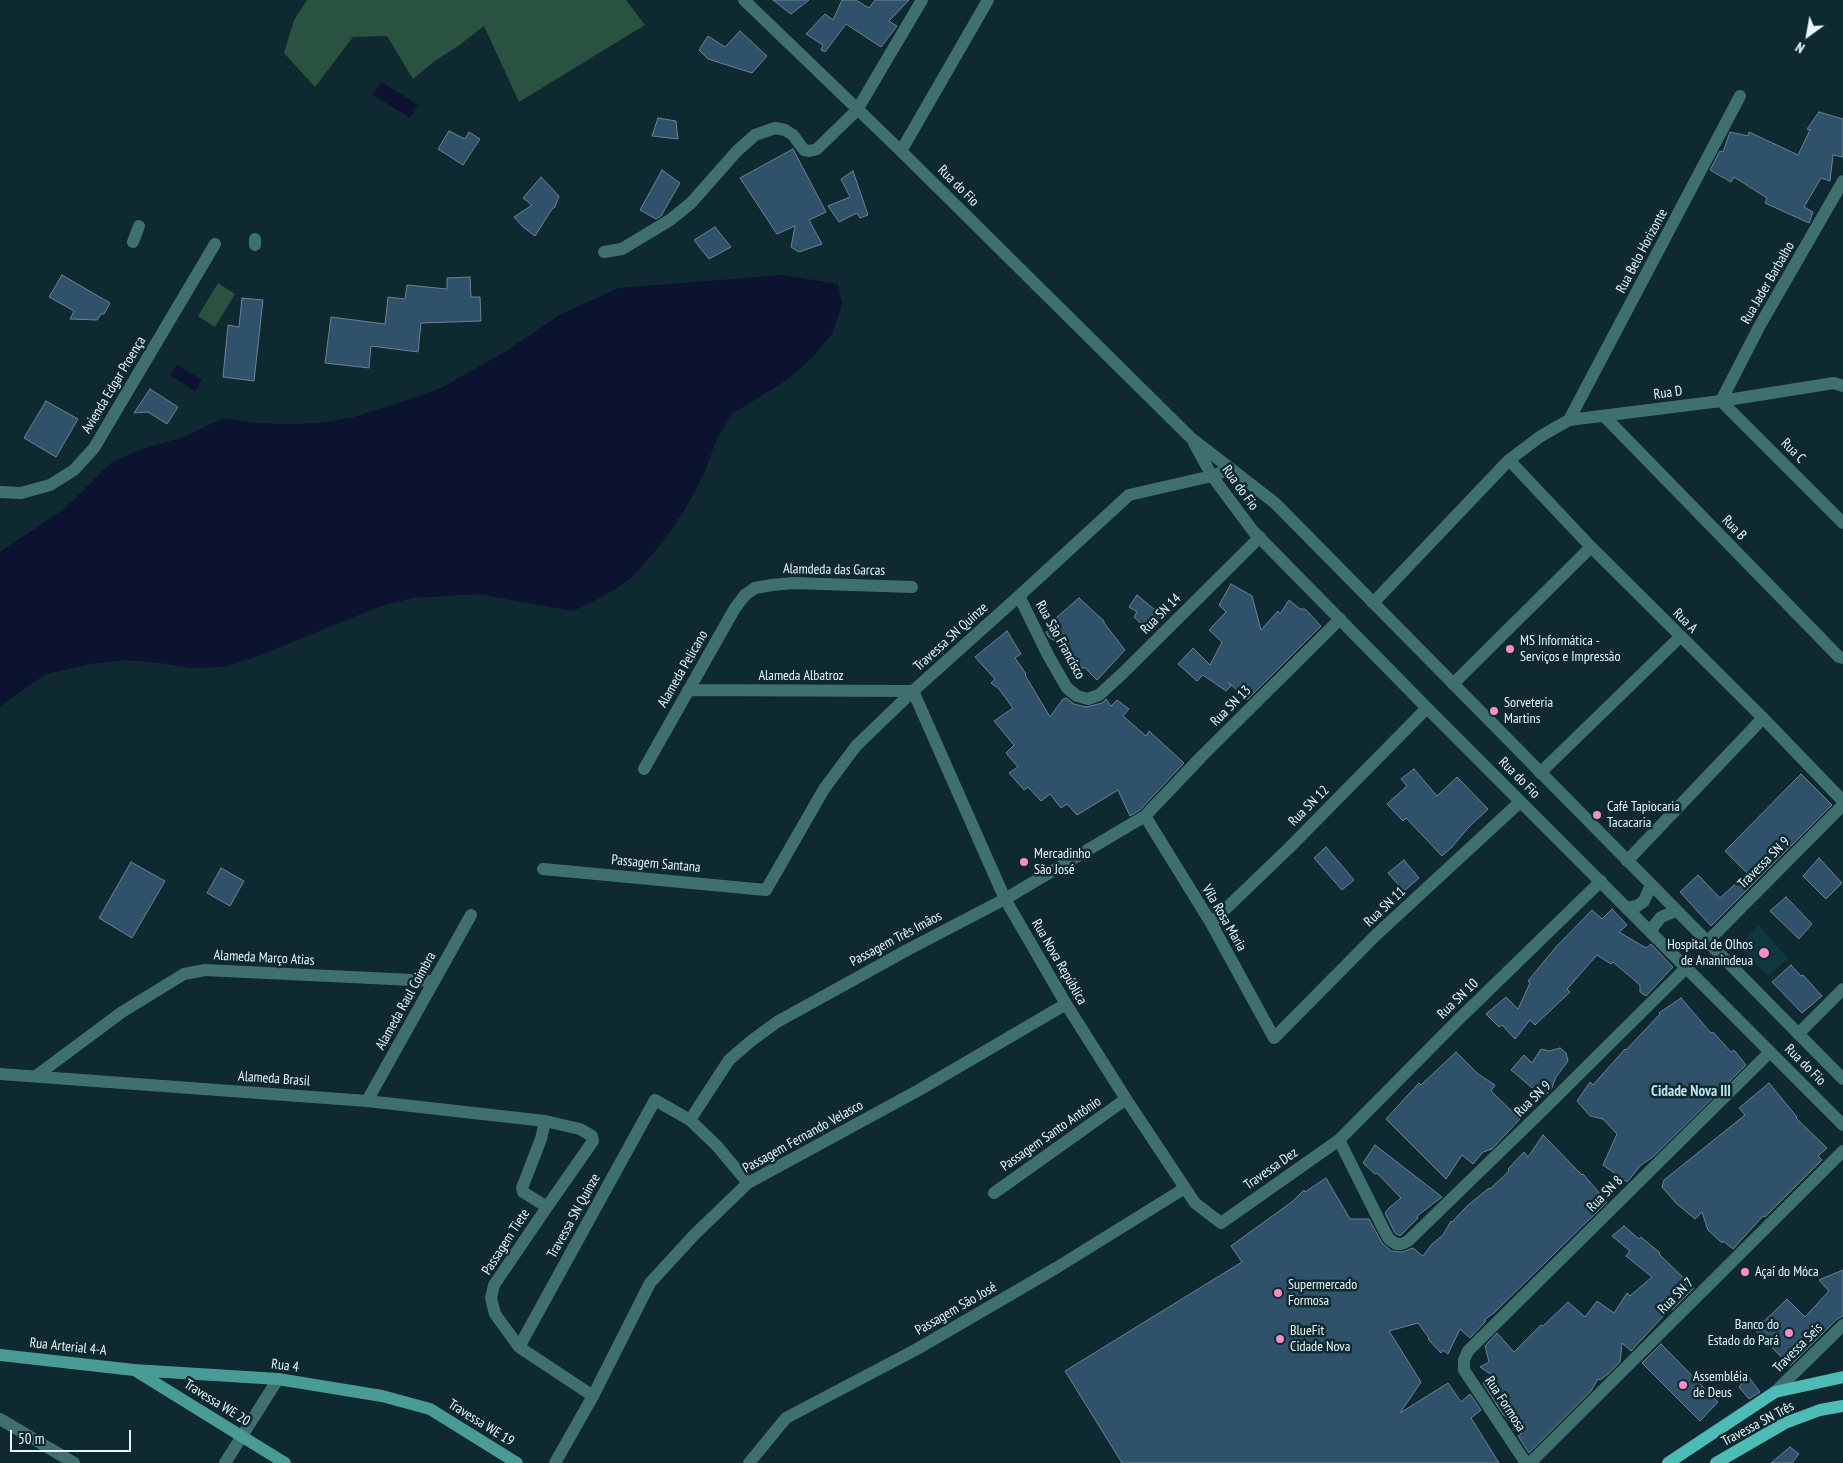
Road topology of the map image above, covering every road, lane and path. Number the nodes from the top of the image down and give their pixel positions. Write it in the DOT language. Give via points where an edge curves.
graph roads {
  1 [pos="744,0"];
  2 [pos="922,0"];
  3 [pos="988,0"];
  4 [pos="1740,96"];
  5 [pos="857,110"];
  6 [pos="901,151"];
  7 [pos="1843,181"];
  8 [pos="140,226"];
  9 [pos="132,242"];
  10 [pos="215,244"];
  11 [pos="604,252"];
  12 [pos="1843,386"];
  13 [pos="1721,401"];
  14 [pos="1605,417"];
  15 [pos="1569,420"];
  16 [pos="1191,438"];
  17 [pos="1509,460"];
  18 [pos="1230,469"];
  19 [pos="1212,476"];
  20 [pos="0,492"];
  21 [pos="1843,523"];
  22 [pos="1260,537"];
  23 [pos="1591,547"];
  24 [pos="912,587"];
  25 [pos="755,588"];
  26 [pos="1019,596"];
  27 [pos="1374,603"];
  28 [pos="1340,619"];
  29 [pos="1680,637"];
  30 [pos="1843,658"];
  31 [pos="1453,684"];
  32 [pos="688,690"];
  33 [pos="913,692"];
  34 [pos="1077,696"];
  35 [pos="1427,708"];
  36 [pos="1763,718"];
  37 [pos="644,769"];
  38 [pos="1540,772"];
  39 [pos="1843,801"];
  40 [pos="1520,802"];
  41 [pos="1843,805"];
  42 [pos="1145,816"];
  43 [pos="1627,861"];
  44 [pos="543,869"];
  45 [pos="1601,881"];
  46 [pos="1651,885"];
  47 [pos="766,890"];
  48 [pos="1005,898"];
  49 [pos="1626,908"];
  50 [pos="1676,911"];
  51 [pos="471,915"];
  52 [pos="1211,923"];
  53 [pos="1652,934"];
  54 [pos="1707,942"];
  55 [pos="1686,968"];
  56 [pos="433,981"];
  57 [pos="1843,989"];
  58 [pos="1066,1004"];
  59 [pos="1798,1034"];
  60 [pos="1274,1038"];
  61 [pos="1770,1052"];
  62 [pos="0,1074"];
  63 [pos="36,1076"];
  64 [pos="1843,1080"];
  65 [pos="1126,1099"];
  66 [pos="367,1101"];
  67 [pos="690,1120"];
  68 [pos="545,1121"];
  69 [pos="1843,1125"];
  70 [pos="1339,1140"];
  71 [pos="1843,1151"];
  72 [pos="748,1183"];
  73 [pos="1185,1188"];
  74 [pos="994,1193"];
  75 [pos="547,1207"];
  76 [pos="1221,1223"];
  77 [pos="1843,1325"];
  78 [pos="519,1347"];
  79 [pos="0,1355"];
  80 [pos="1464,1360"];
  81 [pos="134,1370"];
  82 [pos="1843,1377"];
  83 [pos="278,1379"];
  84 [pos="1775,1392"];
  85 [pos="593,1396"];
  86 [pos="1843,1406"];
  87 [pos="430,1409"];
  88 [pos="0,1419"];
  89 [pos="242,1436"];
  90 [pos="74,1463"];
  91 [pos="226,1463"];
  92 [pos="285,1463"];
  93 [pos="517,1463"];
  94 [pos="555,1463"];
  95 [pos="749,1463"];
  96 [pos="1526,1463"];
  97 [pos="1530,1463"];
  98 [pos="1668,1463"];
  99 [pos="1716,1463"];
  1 -- 5 [label="street, Rua do Fio"];
  2 -- 5 [label="street"];
  3 -- 6 [label="street"];
  4 -- 15 [label="street, Rua Belo Horizonte"];
  5 -- 6 [label="street, Rua do Fio"];
  5 -- 11 [label="street" via="817,149 809,151 804,150 785,130 775,128 755,135 691,203 670,220 622,249"];
  6 -- 16 [label="street, Rua do Fio"];
  7 -- 13 [label="street, Rua Jader Barbalho"];
  8 -- 9 [label="street"];
  10 -- 20 [label="street, Avienda Edgar Proença" via="94,448 74,470 50,485 21,493"];
  12 -- 13 [label="street, Rua D" via="1834,383"];
  13 -- 14 [label="street, Rua D"];
  13 -- 21 [label="street, Rua C"];
  14 -- 15 [label="street, Rua D"];
  14 -- 30 [label="street, Rua B" via="1838,657"];
  15 -- 17 [label="street, Rua D"];
  16 -- 18 [label="street, Rua do Fio"];
  16 -- 19 [label="street, Rua do Fio"];
  17 -- 23 [label="street, Rua A"];
  17 -- 27 [label="street"];
  18 -- 19 [label="street, Travessa SN Quinze"];
  18 -- 27 [label="street, Rua do Fio" via="1275,503"];
  19 -- 22 [label="street, Rua do Fio"];
  19 -- 26 [label="street, Travessa SN Quinze" via="1128,495"];
  22 -- 28 [label="street, Rua do Fio"];
  22 -- 34 [label="street, Rua SN 14" via="1099,695 1088,699"];
  23 -- 29 [label="street, Rua A"];
  23 -- 31 [label="street"];
  24 -- 25 [label="street, Alamdeda das Garcas" via="793,583"];
  25 -- 32 [label="street, Alameda Pelicano" via="735,608"];
  26 -- 33 [label="street, Travessa SN Quinze"];
  26 -- 34 [label="street, Rua São Francisco" via="1067,688"];
  27 -- 31 [label="street, Rua do Fio"];
  28 -- 35 [label="street, Rua do Fio"];
  28 -- 42 [label="street, Rua SN 13"];
  29 -- 36 [label="street, Rua A"];
  29 -- 38 [label="street"];
  31 -- 38 [label="street, Rua do Fio"];
  32 -- 33 [label="street, Alameda Albatroz"];
  32 -- 37 [label="street, Alameda Pelicano"];
  33 -- 47 [label="street, Travessa SN Quinze" via="872,729 841,765"];
  33 -- 48 [label="street, Rua Nova República"];
  35 -- 40 [label="street, Rua do Fio"];
  35 -- 52 [label="street, Rua SN 12"];
  36 -- 39 [label="street, Rua A"];
  36 -- 43 [label="street"];
  38 -- 43 [label="street, Rua do Fio"];
  40 -- 45 [label="street, Rua do Fio"];
  40 -- 60 [label="street, Rua SN 11" via="1376,936"];
  41 -- 54 [label="street, Travessa SN 9"];
  42 -- 48 [label="street, Passagem Três Imãos"];
  42 -- 52 [label="street, Vila Rosa Maria"];
  43 -- 46 [label="street, Rua do Fio"];
  44 -- 47 [label="street, Passagem Santana"];
  45 -- 49 [label="street, Rua do Fio"];
  45 -- 70 [label="street, Rua SN 10"];
  46 -- 49 [label="street" via="1644,902"];
  46 -- 50 [label="street, Rua do Fio"];
  48 -- 58 [label="street, Rua Nova República"];
  48 -- 67 [label="street, Passagem Três Imãos" via="776,1022 729,1060"];
  49 -- 53 [label="street, Rua do Fio"];
  50 -- 53 [label="street" via="1661,917"];
  50 -- 54 [label="street, Rua do Fio"];
  51 -- 56 [label="street, Alameda Raul Coimbra"];
  52 -- 60 [label="street, Vila Rosa Maria"];
  53 -- 55 [label="street, Rua do Fio"];
  54 -- 59 [label="street, Rua do Fio"];
  55 -- 61 [label="street, Rua do Fio"];
  55 -- 70 [label="street, Rua SN 9" via="1402,1244 1396,1244 1385,1232"];
  56 -- 63 [label="street, Alameda Março Atias" via="206,970 184,974 122,1012"];
  56 -- 66 [label="street, Alameda Raul Coimbra"];
  57 -- 59 [label="street"];
  58 -- 65 [label="street, Rua Nova República"];
  58 -- 72 [label="street, Passagem Fernando Velasco" via="919,1090"];
  59 -- 64 [label="street, Rua do Fio"];
  61 -- 69 [label="street, Rua do Fio"];
  61 -- 80 [label="street, Rua SN 8" via="1468,1351"];
  62 -- 63 [label="street, Alameda Brasil"];
  63 -- 66 [label="street, Alameda Brasil"];
  65 -- 73 [label="street, Rua Nova República"];
  65 -- 74 [label="street, Passagem Santo Antônio"];
  66 -- 68 [label="street, Alameda Brasil"];
  67 -- 72 [label="street"];
  67 -- 78 [label="street, Travessa SN Quinze" via="655,1100"];
  68 -- 75 [label="street, Passagem Tiete" via="522,1188 523,1192"];
  68 -- 75 [label="street, Passagem Tiete" via="580,1130 594,1139"];
  70 -- 76 [label="street, Travessa Dez"];
  71 -- 97 [label="street, Rua SN 7"];
  72 -- 85 [label="street, Passagem Fernando Velasco" via="694,1234 650,1283"];
  73 -- 76 [label="street, Rua Nova República" via="1195,1203"];
  73 -- 95 [label="street, Passagem São José" via="926,1344 786,1418"];
  75 -- 78 [label="street, Passagem Tiete" via="494,1285 491,1298 495,1314"];
  77 -- 84 [label="street, Travessa Seis"];
  78 -- 85 [label="street, Passagem Tiete"];
  79 -- 81 [label="main road, Rua Arterial 4-A"];
  80 -- 96 [label="street, Rua Formosa" via="1464,1370"];
  81 -- 83 [label="main road, Rua 4"];
  81 -- 89 [label="main road, Travessa WE 20"];
  82 -- 84 [label="main road"];
  83 -- 87 [label="main road, Rua 4" via="382,1396"];
  83 -- 89 [label="street"];
  84 -- 98 [label="main road"];
  85 -- 94 [label="street, Passagem Fernando Velasco"];
  86 -- 99 [label="main road, Travessa SN Três" via="1820,1410 1785,1423"];
  87 -- 93 [label="main road, Travessa WE 19"];
  88 -- 90 [label="street"];
  89 -- 91 [label="street"];
  89 -- 92 [label="main road, Travessa WE 20"];
}
